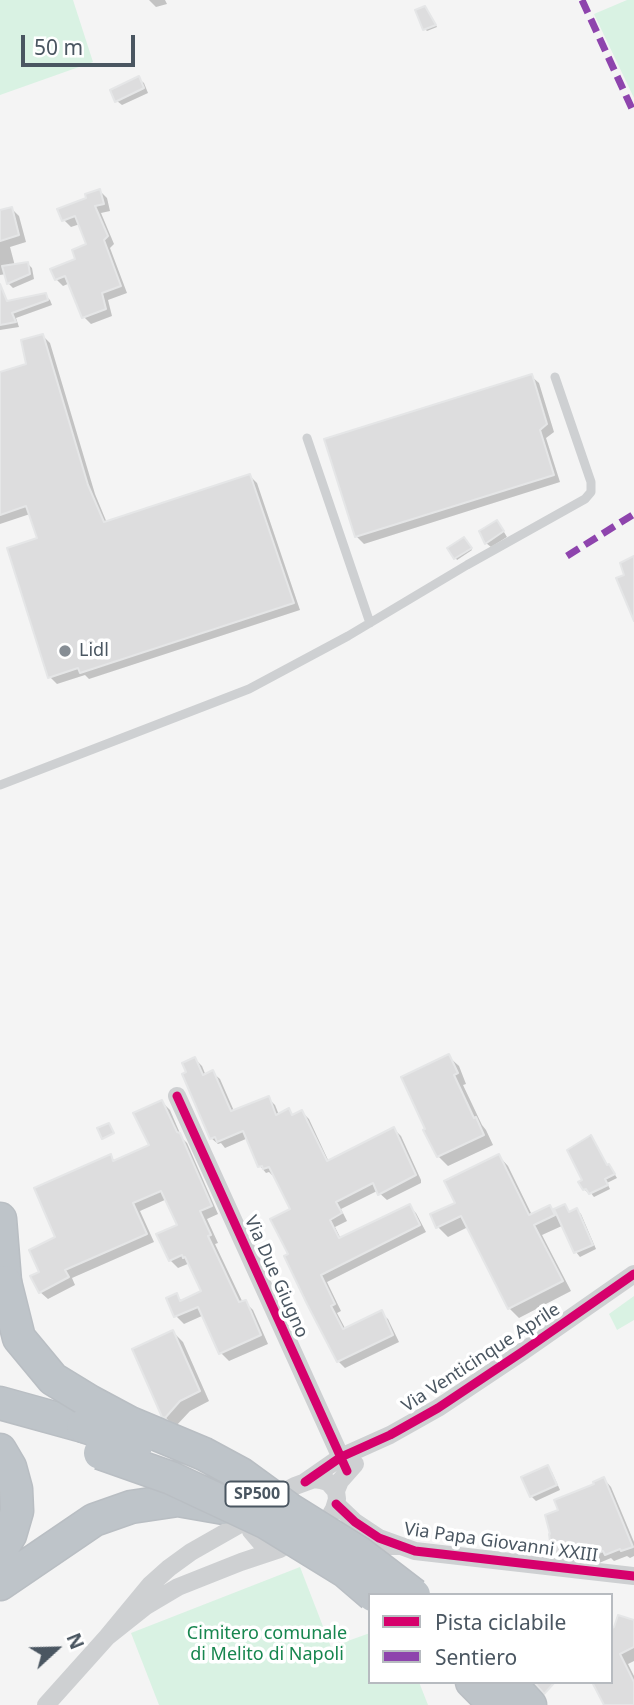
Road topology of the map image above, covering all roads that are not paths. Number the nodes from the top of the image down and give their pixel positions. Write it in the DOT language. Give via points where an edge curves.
graph roads {
  1 [pos="555,377"];
  2 [pos="307,438"];
  3 [pos="370,623"];
  4 [pos="0,785"];
  5 [pos="177,1096"];
  6 [pos="0,1219"];
  7 [pos="634,1274"];
  8 [pos="5,1282"];
  9 [pos="0,1319"];
  10 [pos="0,1403"];
  11 [pos="0,1424"];
  12 [pos="0,1450"];
  13 [pos="344,1464"];
  14 [pos="305,1482"];
  15 [pos="336,1497"];
  16 [pos="289,1509"];
  17 [pos="245,1515"];
  18 [pos="398,1546"];
  19 [pos="283,1548"];
  20 [pos="0,1552"];
  21 [pos="634,1576"];
  22 [pos="1,1584"];
  23 [pos="371,1593"];
  24 [pos="411,1593"];
  25 [pos="107,1637"];
  26 [pos="474,1684"];
  27 [pos="511,1684"];
  28 [pos="46,1705"];
  29 [pos="495,1705"];
  30 [pos="530,1705"];
  1 -- 3 [label="lane" via="591,482 588,496"];
  2 -- 3 [label="lane"];
  3 -- 4 [label="lane" via="249,689"];
  5 -- 13 [label="street, Via Due Giugno"];
  6 -- 8 [label="highway"];
  7 -- 13 [label="street, Via Venticinque Aprile" via="438,1408"];
  8 -- 9 [label="highway"];
  8 -- 16 [label="highway, bridge" via="19,1338 53,1378 130,1423 229,1467"];
  10 -- 16 [label="highway, SP500, bridge" via="182,1459"];
  11 -- 17 [label="highway, SP500, bridge" via="82,1446 171,1478"];
  12 -- 20 [label="highway" via="16,1489 10,1535"];
  13 -- 14 [label="street, Via Venticinque Aprile"];
  13 -- 15 [label="street"];
  14 -- 15 [label="street" via="328,1482"];
  14 -- 17 [label="street, Via Venticinque Aprile"];
  15 -- 18 [label="street, Via Papa Giovanni XXIII" via="355,1521"];
  15 -- 19 [label="street" via="330,1516 321,1525"];
  16 -- 24 [label="highway, SP500, bridge" via="358,1552"];
  17 -- 19 [label="street" via="262,1544"];
  17 -- 22 [label="highway, bridge" via="178,1500 131,1507 94,1520"];
  17 -- 23 [label="highway, SP500, bridge" via="345,1571"];
  17 -- 25 [label="street, Via Papa Giovanni XXIII" via="169,1568"];
  18 -- 19 [label="street, Via Papa Giovanni XXIII"];
  18 -- 21 [label="street, Via Papa Giovanni XXIII"];
  19 -- 25 [label="street, Via Papa Giovanni XXIII" via="178,1587"];
  25 -- 28 [label="street, Via Papa Giovanni XXIII"];
  26 -- 29 [label="highway"];
  27 -- 30 [label="highway"];
}
